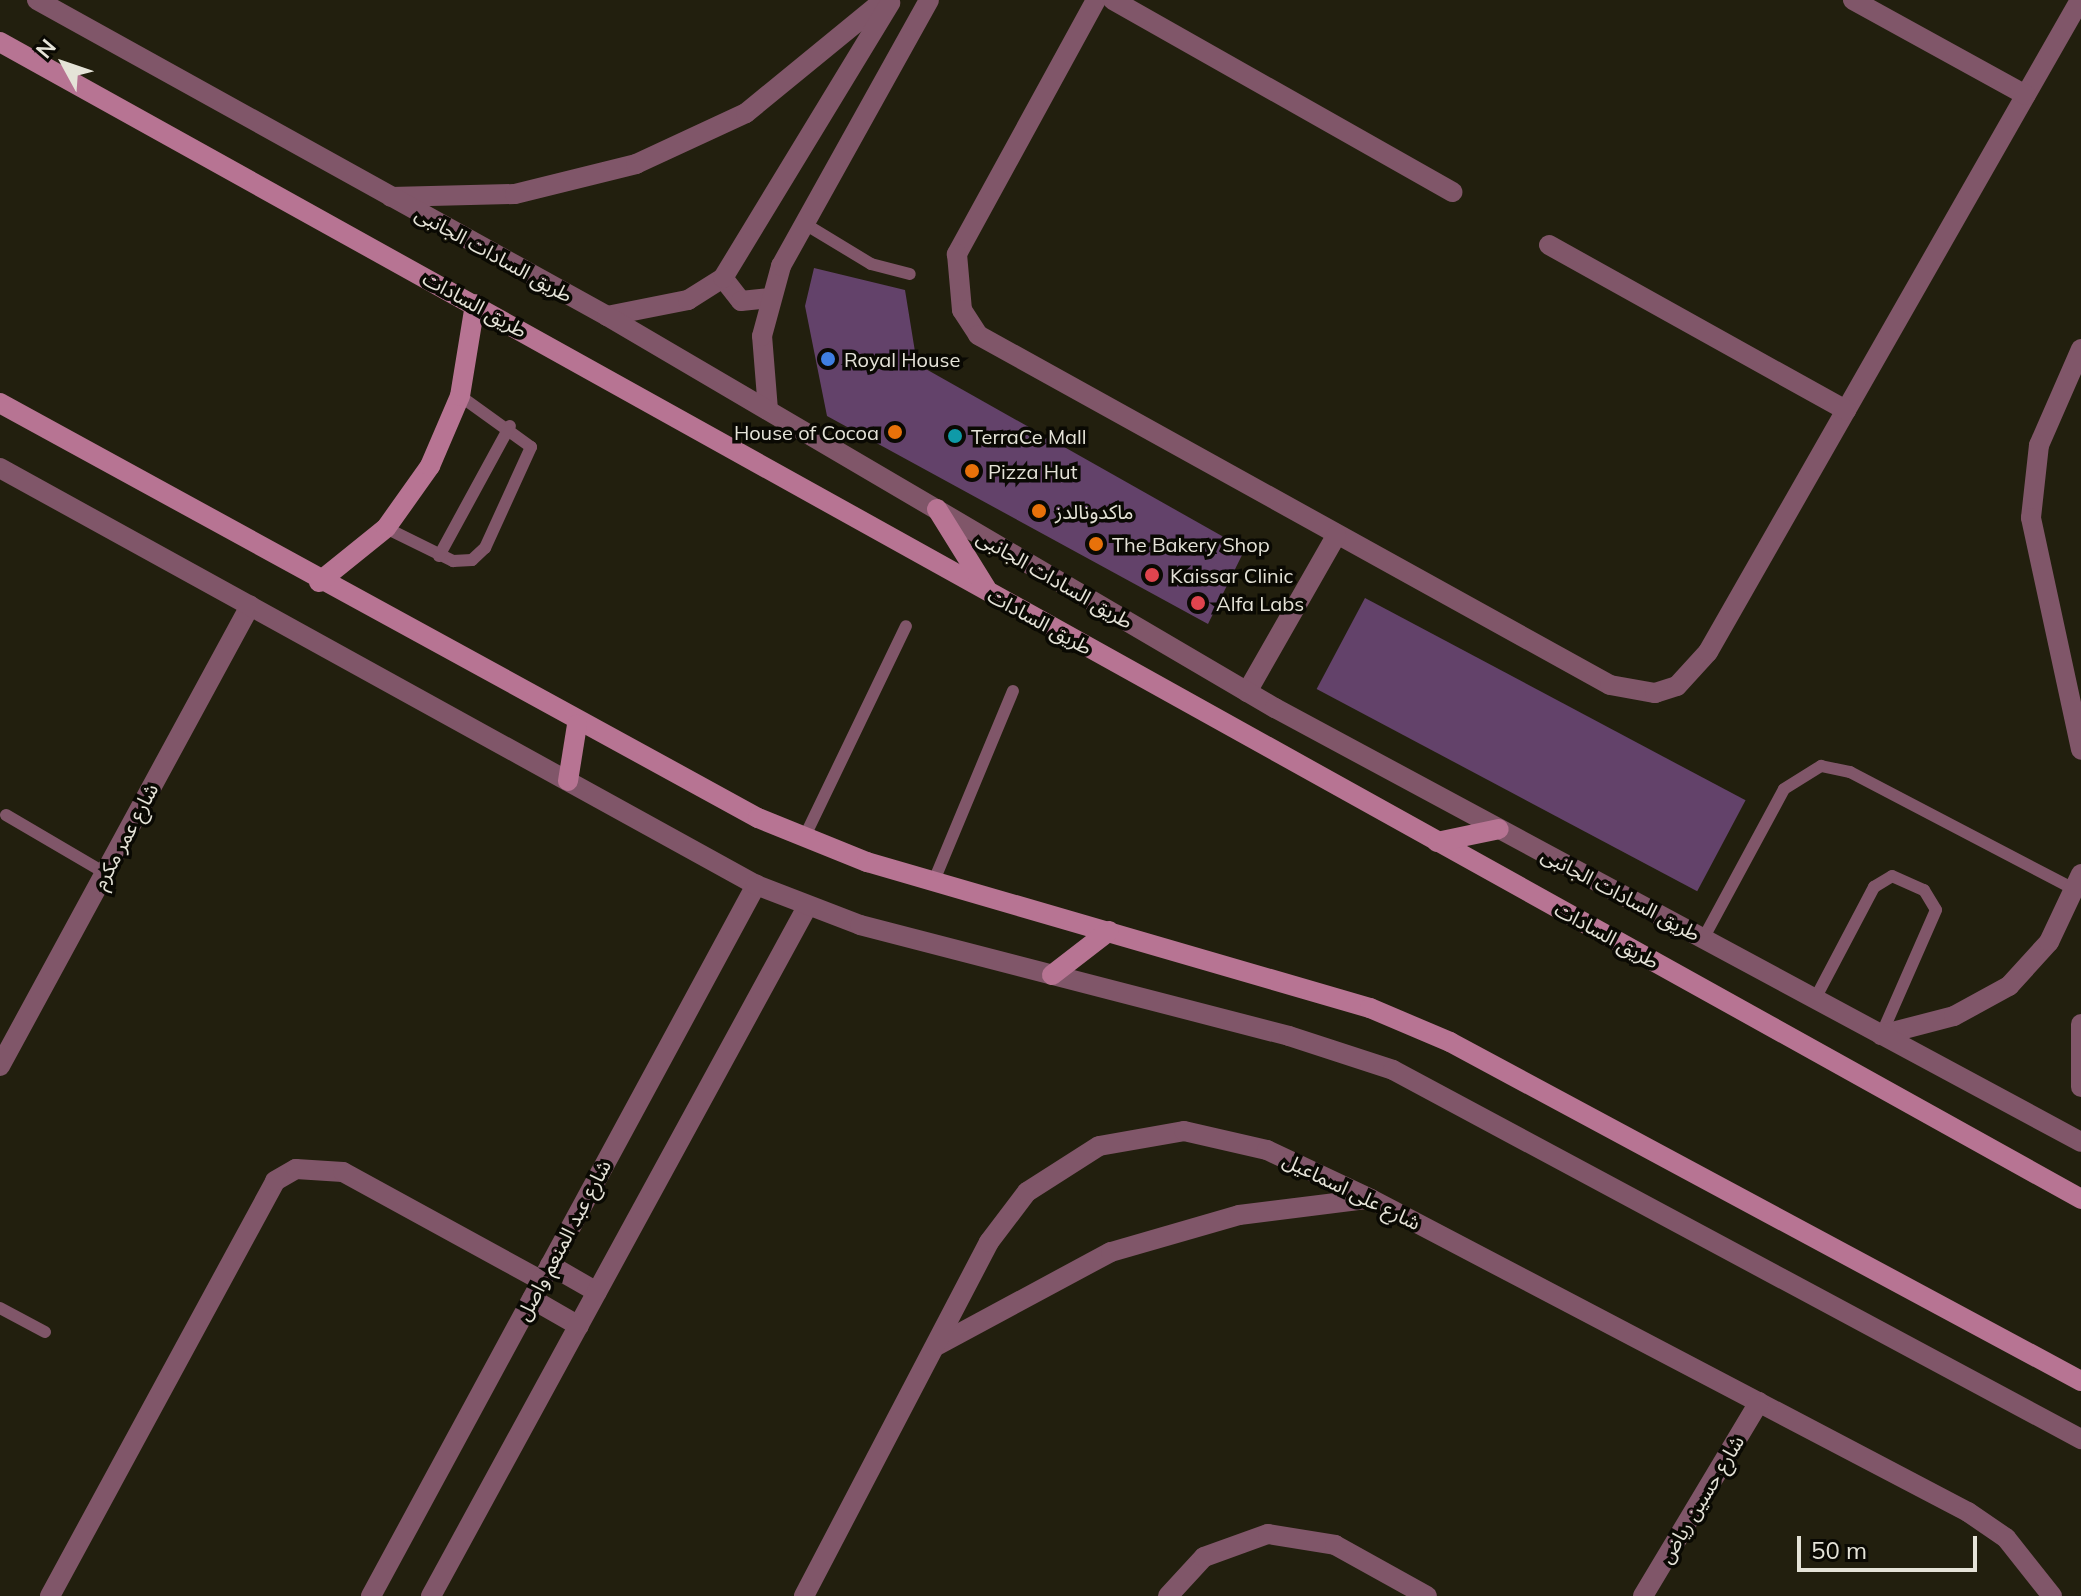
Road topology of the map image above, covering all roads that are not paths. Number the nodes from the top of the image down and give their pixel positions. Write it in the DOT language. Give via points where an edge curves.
graph roads {
  1 [pos="37,0"];
  2 [pos="884,0"];
  3 [pos="892,0"];
  4 [pos="929,0"];
  5 [pos="1096,0"];
  6 [pos="1113,0"];
  7 [pos="1853,0"];
  8 [pos="2080,0"];
  9 [pos="0,42"];
  10 [pos="2026,95"];
  11 [pos="1453,192"];
  12 [pos="391,197"];
  13 [pos="805,224"];
  14 [pos="1549,245"];
  15 [pos="910,274"];
  16 [pos="723,278"];
  17 [pos="769,298"];
  18 [pos="475,304"];
  19 [pos="607,316"];
  20 [pos="2081,349"];
  21 [pos="460,396"];
  22 [pos="0,403"];
  23 [pos="768,410"];
  24 [pos="1846,410"];
  25 [pos="510,426"];
  26 [pos="0,468"];
  27 [pos="937,509"];
  28 [pos="386,528"];
  29 [pos="1336,536"];
  30 [pos="439,556"];
  31 [pos="319,582"];
  32 [pos="989,592"];
  33 [pos="250,606"];
  34 [pos="906,626"];
  35 [pos="1013,691"];
  36 [pos="1247,692"];
  37 [pos="577,725"];
  38 [pos="2081,750"];
  39 [pos="568,781"];
  40 [pos="6,815"];
  41 [pos="1499,829"];
  42 [pos="804,838"];
  43 [pos="1437,842"];
  44 [pos="105,873"];
  45 [pos="2079,882"];
  46 [pos="933,883"];
  47 [pos="756,885"];
  48 [pos="807,907"];
  49 [pos="1109,931"];
  50 [pos="1703,939"];
  51 [pos="1052,975"];
  52 [pos="1815,999"];
  53 [pos="2081,1024"];
  54 [pos="1881,1035"];
  55 [pos="0,1066"];
  56 [pos="2081,1087"];
  57 [pos="2081,1142"];
  58 [pos="1371,1199"];
  59 [pos="2081,1199"];
  60 [pos="541,1282"];
  61 [pos="597,1292"];
  62 [pos="0,1308"];
  63 [pos="579,1326"];
  64 [pos="45,1332"];
  65 [pos="935,1347"];
  66 [pos="2081,1381"];
  67 [pos="1759,1402"];
  68 [pos="2081,1439"];
  69 [pos="50,1596"];
  70 [pos="371,1596"];
  71 [pos="431,1596"];
  72 [pos="804,1596"];
  73 [pos="1168,1596"];
  74 [pos="1427,1596"];
  75 [pos="1643,1596"];
  76 [pos="2052,1596"];
  1 -- 12 [label="street, طريق السادات الجانبى"];
  2 -- 12 [label="street" via="746,113 636,164 515,194"];
  3 -- 16 [label="street"];
  4 -- 13 [label="street"];
  5 -- 29 [label="street" via="962,240 955,283 962,310 1001,352"];
  6 -- 11 [label="street"];
  7 -- 10 [label="street"];
  8 -- 10 [label="street"];
  9 -- 18 [label="main road, طريق السادات"];
  10 -- 24 [label="street"];
  12 -- 19 [label="street, طريق السادات الجانبى"];
  13 -- 15 [label="lane" via="871,264"];
  13 -- 17 [label="street"];
  14 -- 24 [label="street"];
  16 -- 17 [label="street" via="741,301"];
  16 -- 19 [label="street" via="688,300"];
  17 -- 23 [label="street" via="762,361"];
  18 -- 21 [label="main road"];
  18 -- 32 [label="main road, طريق السادات"];
  19 -- 23 [label="street, طريق السادات الجانبى"];
  20 -- 38 [label="street" via="2039,445 2031,518"];
  21 -- 25 [label="lane"];
  21 -- 28 [label="main road" via="430,466"];
  22 -- 31 [label="main road"];
  23 -- 27 [label="street, طريق السادات الجانبى"];
  24 -- 29 [label="street" via="1695,672 1655,693 1610,685"];
  25 -- 30 [label="lane"];
  25 -- 30 [label="lane" via="529,441 532,454 485,548 462,562"];
  26 -- 33 [label="street"];
  27 -- 32 [label="main road"];
  27 -- 36 [label="street, طريق السادات الجانبى"];
  28 -- 30 [label="lane"];
  28 -- 31 [label="main road"];
  29 -- 36 [label="street"];
  31 -- 37 [label="main road"];
  32 -- 43 [label="main road, طريق السادات"];
  33 -- 39 [label="street"];
  33 -- 44 [label="street, شارع عمر مكرم"];
  34 -- 42 [label="lane"];
  35 -- 46 [label="lane"];
  36 -- 41 [label="street, طريق السادات الجانبى"];
  37 -- 39 [label="main road"];
  37 -- 42 [label="main road"];
  39 -- 47 [label="street"];
  40 -- 44 [label="lane"];
  41 -- 43 [label="main road"];
  41 -- 50 [label="street, طريق السادات الجانبى"];
  42 -- 46 [label="main road"];
  43 -- 59 [label="main road, طريق السادات"];
  44 -- 55 [label="street, شارع عمر مكرم"];
  45 -- 50 [label="lane" via="1850,772 1821,766 1784,789"];
  45 -- 54 [label="street" via="2049,942 2009,986 1954,1016"];
  46 -- 49 [label="main road"];
  47 -- 48 [label="street"];
  47 -- 60 [label="street, شارع عبد المنعم واصل"];
  48 -- 51 [label="street"];
  48 -- 61 [label="street"];
  49 -- 51 [label="main road"];
  49 -- 66 [label="main road" via="1370,1008 1450,1042"];
  50 -- 52 [label="street, طريق السادات الجانبى"];
  51 -- 68 [label="street" via="1289,1036 1393,1070"];
  52 -- 54 [label="street, طريق السادات الجانبى"];
  52 -- 54 [label="lane" via="1874,887 1892,876 1924,890 1936,910"];
  53 -- 56 [label="street"];
  54 -- 57 [label="street, طريق السادات الجانبى"];
  58 -- 65 [label="street" via="1239,1215 1111,1252"];
  58 -- 65 [label="street, شارع على اسماعيل" via="1227,1137 1141,1134 1099,1146 1027,1192 989,1242"];
  58 -- 67 [label="street, شارع على اسماعيل"];
  60 -- 61 [label="street"];
  60 -- 63 [label="street"];
  60 -- 69 [label="street" via="343,1172 307,1167 275,1181"];
  60 -- 70 [label="street, شارع عبد المنعم واصل"];
  61 -- 63 [label="street"];
  62 -- 64 [label="lane"];
  63 -- 71 [label="street"];
  65 -- 72 [label="street, شارع على اسماعيل"];
  67 -- 75 [label="street, شارع حسين رياض"];
  67 -- 76 [label="street, شارع على اسماعيل" via="1968,1512 2006,1538"];
  73 -- 74 [label="street" via="1204,1557 1268,1534 1335,1545"];
}
